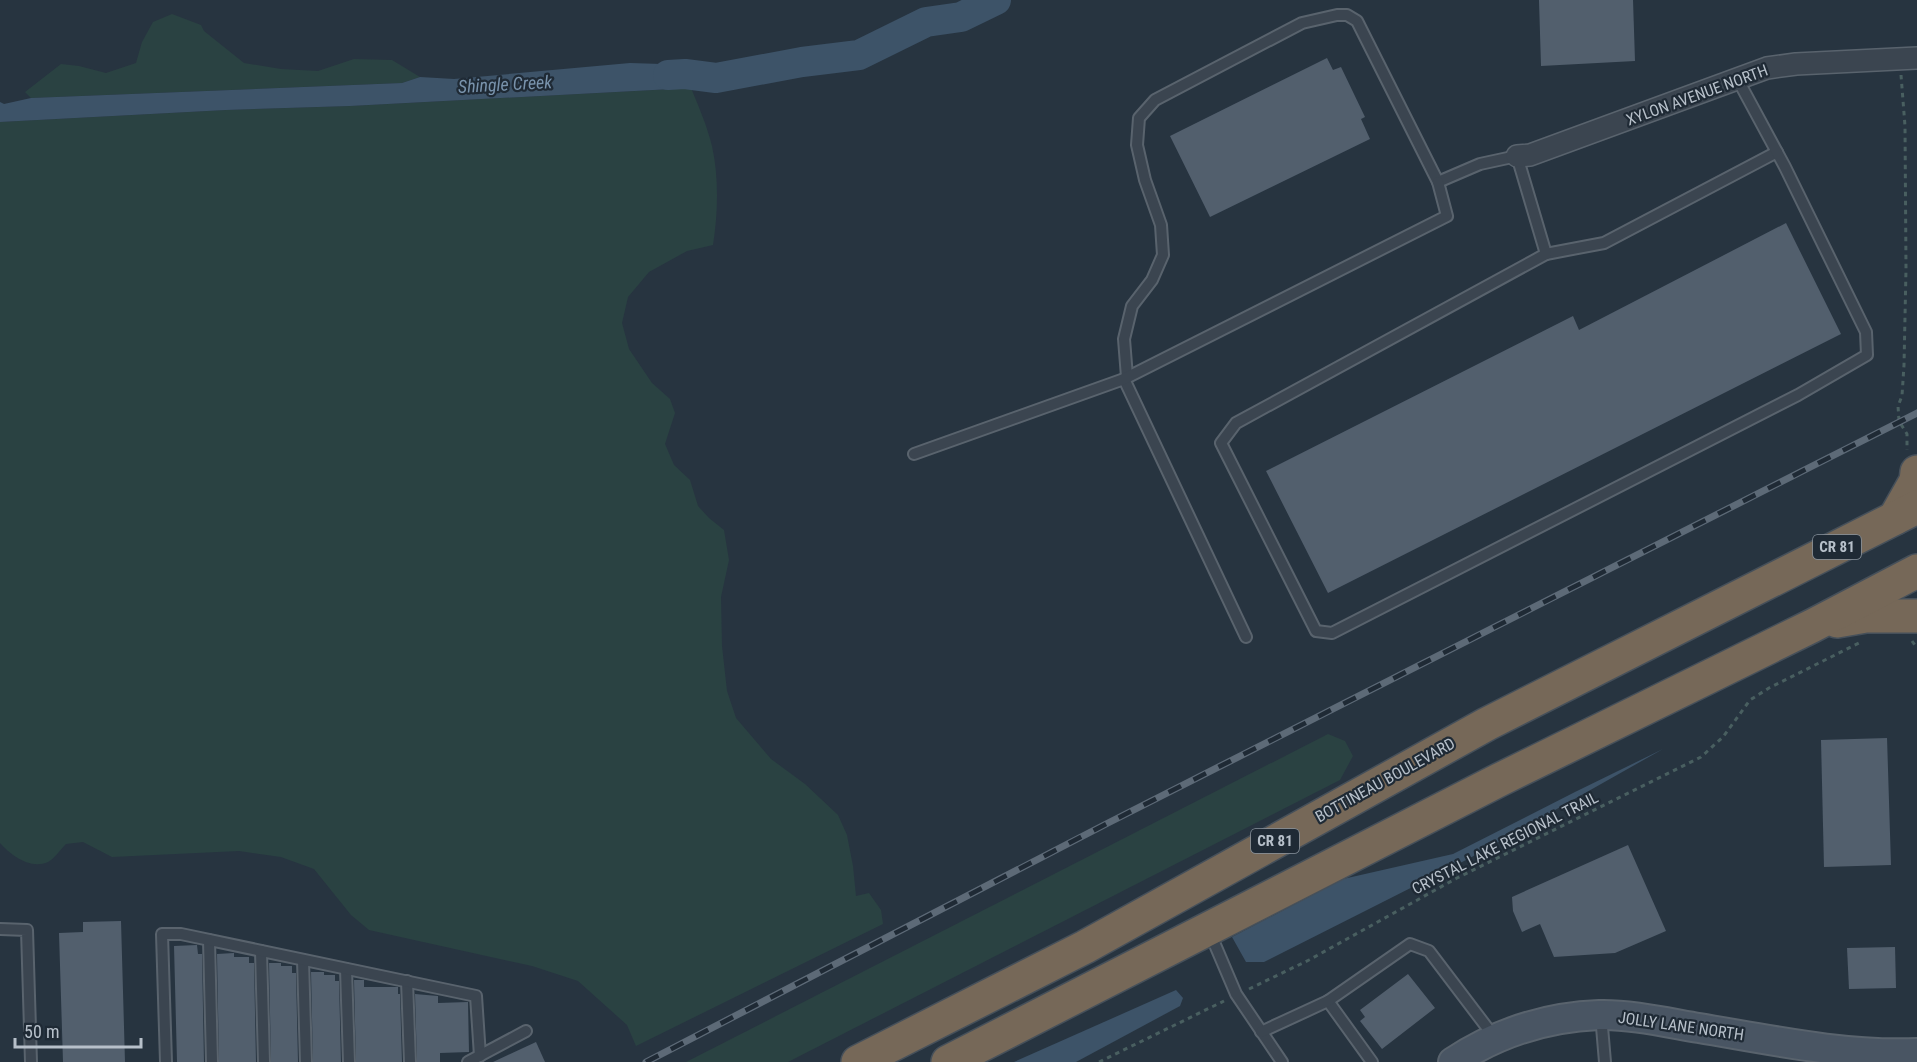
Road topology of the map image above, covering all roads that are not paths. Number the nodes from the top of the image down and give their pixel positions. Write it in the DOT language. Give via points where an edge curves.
graph roads {
  1 [pos="1909,58"];
  2 [pos="1738,80"];
  3 [pos="1777,152"];
  4 [pos="1517,156"];
  5 [pos="1438,182"];
  6 [pos="1546,254"];
  7 [pos="1125,378"];
  8 [pos="914,454"];
  9 [pos="1912,464"];
  10 [pos="1906,512"];
  11 [pos="1917,571"];
  12 [pos="1917,616"];
  13 [pos="1812,626"];
  14 [pos="1246,637"];
  15 [pos="0,929"];
  16 [pos="1209,930"];
  17 [pos="209,940"];
  18 [pos="261,951"];
  19 [pos="303,960"];
  20 [pos="346,969"];
  21 [pos="407,981"];
  22 [pos="1328,1001"];
  23 [pos="1601,1015"];
  24 [pos="526,1032"];
  25 [pos="1261,1032"];
  26 [pos="1497,1040"];
  27 [pos="1917,1053"];
  28 [pos="480,1056"];
  29 [pos="31,1062"];
  30 [pos="166,1062"];
  31 [pos="212,1062"];
  32 [pos="264,1062"];
  33 [pos="306,1062"];
  34 [pos="349,1062"];
  35 [pos="410,1062"];
  36 [pos="468,1062"];
  37 [pos="858,1062"];
  38 [pos="948,1062"];
  39 [pos="1282,1062"];
  40 [pos="1372,1062"];
  41 [pos="1453,1062"];
  42 [pos="1605,1062"];
  1 -- 2 [label="street, XYLON AVENUE NORTH" via="1796,63 1767,68"];
  2 -- 3 [label="lane"];
  2 -- 4 [label="street, XYLON AVENUE NORTH" via="1530,155"];
  3 -- 6 [label="lane" via="1604,243"];
  3 -- 6 [label="lane" via="1866,332 1867,356 1332,633 1316,631 1221,444 1236,423"];
  4 -- 5 [label="lane" via="1480,164"];
  4 -- 6 [label="lane"];
  5 -- 7 [label="lane" via="1447,216"];
  5 -- 7 [label="lane" via="1357,21 1347,15 1302,23 1155,100 1139,118 1137,145 1161,225 1163,255 1152,280 1132,306 1124,339"];
  7 -- 8 [label="lane"];
  7 -- 14 [label="lane"];
  9 -- 10 [label="highway" via="1916,481"];
  10 -- 37 [label="highway, BOTTINEAU BOULEVARD / CR 81" via="1486,724 1085,947"];
  11 -- 13 [label="highway"];
  12 -- 13 [label="highway" via="1866,616"];
  13 -- 16 [label="highway" via="1498,780"];
  15 -- 29 [label="lane" via="27,930"];
  16 -- 25 [label="lane" via="1236,994"];
  16 -- 38 [label="highway"];
  17 -- 18 [label="lane"];
  17 -- 30 [label="lane" via="162,934"];
  17 -- 31 [label="lane"];
  18 -- 19 [label="lane"];
  18 -- 32 [label="lane"];
  19 -- 20 [label="lane"];
  19 -- 33 [label="lane"];
  20 -- 21 [label="lane"];
  20 -- 34 [label="lane"];
  21 -- 28 [label="lane" via="476,996"];
  21 -- 35 [label="lane"];
  22 -- 25 [label="lane"];
  22 -- 26 [label="lane" via="1410,944 1429,951"];
  22 -- 40 [label="lane"];
  23 -- 26 [label="street, JOLLY LANE NORTH" via="1527,1026"];
  23 -- 27 [label="street, JOLLY LANE NORTH" via="1658,1021 1785,1047"];
  23 -- 42 [label="lane"];
  24 -- 28 [label="lane"];
  25 -- 39 [label="lane"];
  26 -- 41 [label="street, JOLLY LANE NORTH"];
  28 -- 36 [label="lane"];
}
